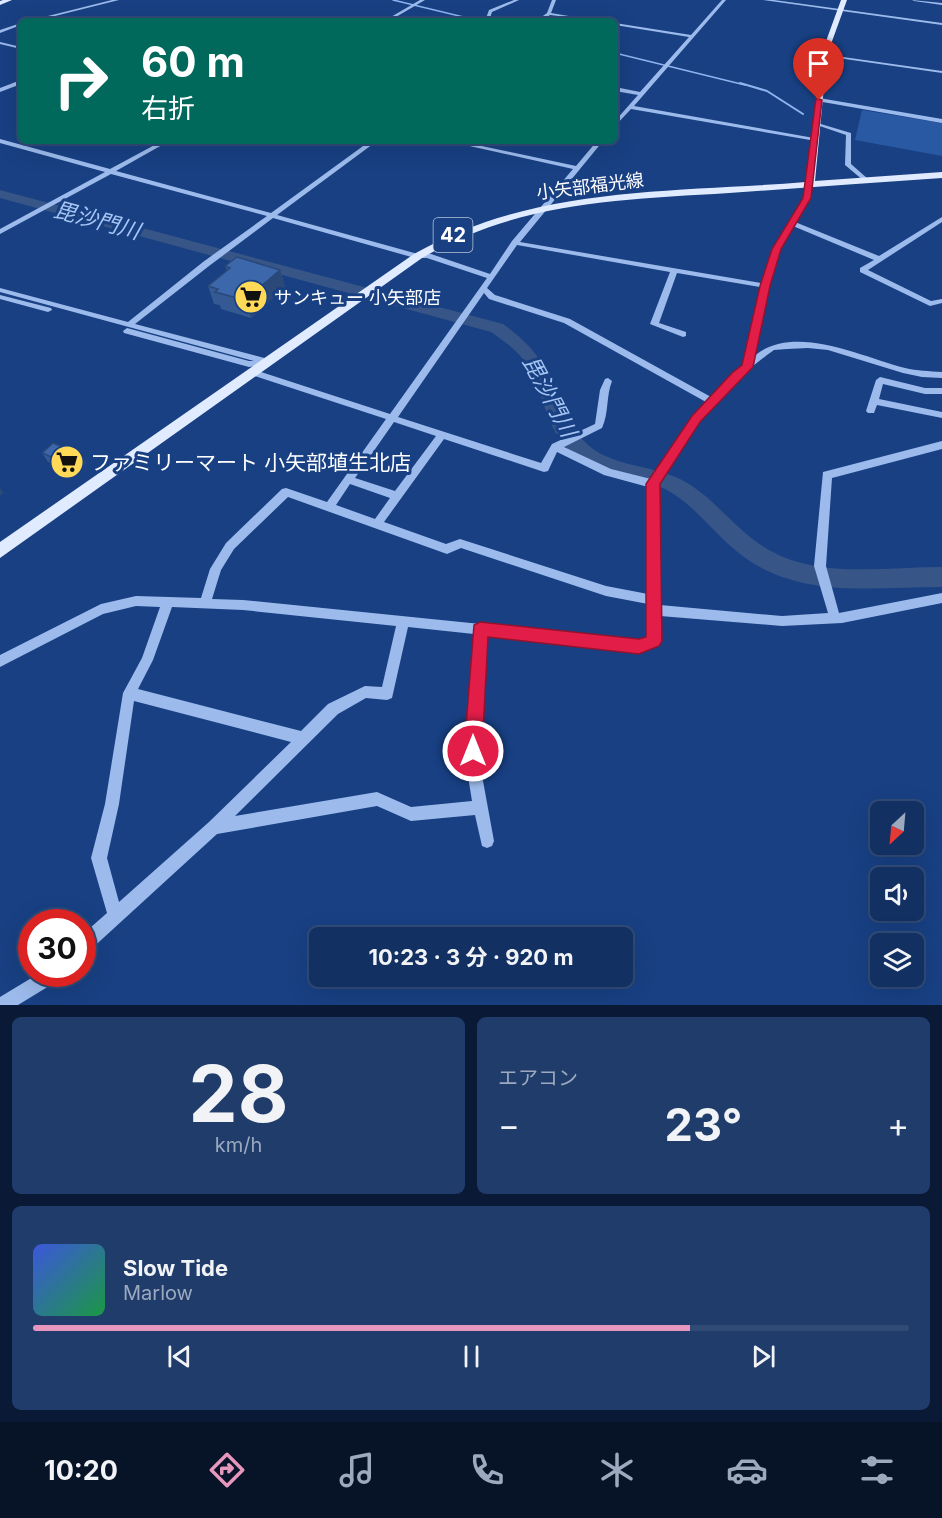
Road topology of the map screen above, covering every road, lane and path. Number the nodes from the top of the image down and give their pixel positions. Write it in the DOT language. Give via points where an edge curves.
graph roads {
  1 [pos="9,0"];
  2 [pos="117,0"];
  3 [pos="423,0"];
  4 [pos="517,0"];
  5 [pos="554,0"];
  6 [pos="724,0"];
  7 [pos="765,0"];
  8 [pos="914,0"];
  9 [pos="0,3"];
  10 [pos="942,4"];
  11 [pos="842,5"];
  12 [pos="549,14"];
  13 [pos="42,18"];
  14 [pos="391,18"];
  15 [pos="488,18"];
  16 [pos="543,18"];
  17 [pos="576,18"];
  18 [pos="618,24"];
  19 [pos="942,24"];
  20 [pos="18,25"];
  21 [pos="0,32"];
  22 [pos="692,36"];
  23 [pos="18,39"];
  24 [pos="0,42"];
  25 [pos="18,47"];
  26 [pos="824,55"];
  27 [pos="942,72"];
  28 [pos="18,82"];
  29 [pos="0,90"];
  30 [pos="618,90"];
  31 [pos="641,94"];
  32 [pos="819,100"];
  33 [pos="630,107"];
  34 [pos="618,121"];
  35 [pos="942,121"];
  36 [pos="816,123"];
  37 [pos="814,140"];
  38 [pos="0,141"];
  39 [pos="160,144"];
  40 [pos="370,144"];
  41 [pos="464,144"];
  42 [pos="597,144"];
  43 [pos="576,168"];
  44 [pos="110,171"];
  45 [pos="942,175"];
  46 [pos="866,180"];
  47 [pos="810,184"];
  48 [pos="544,205"];
  49 [pos="272,216"];
  50 [pos="942,219"];
  51 [pos="791,223"];
  52 [pos="0,232"];
  53 [pos="515,243"];
  54 [pos="418,256"];
  55 [pos="879,260"];
  56 [pos="674,271"];
  57 [pos="492,277"];
  58 [pos="765,286"];
  59 [pos="484,289"];
  60 [pos="0,290"];
  61 [pos="0,297"];
  62 [pos="942,301"];
  63 [pos="130,324"];
  64 [pos="683,334"];
  65 [pos="269,362"];
  66 [pos="747,367"];
  67 [pos="255,373"];
  68 [pos="942,375"];
  69 [pos="608,381"];
  70 [pos="942,391"];
  71 [pos="712,401"];
  72 [pos="942,416"];
  73 [pos="393,420"];
  74 [pos="442,435"];
  75 [pos="942,446"];
  76 [pos="555,447"];
  77 [pos="349,480"];
  78 [pos="653,484"];
  79 [pos="398,496"];
  80 [pos="329,507"];
  81 [pos="377,524"];
  82 [pos="0,551"];
  83 [pos="942,598"];
  84 [pos="168,602"];
  85 [pos="206,603"];
  86 [pos="654,605"];
  87 [pos="835,618"];
  88 [pos="403,621"];
  89 [pos="480,630"];
  90 [pos="0,661"];
  91 [pos="129,693"];
  92 [pos="303,738"];
  93 [pos="480,807"];
  94 [pos="214,827"];
  95 [pos="486,841"];
  96 [pos="115,915"];
  97 [pos="96,933"];
  98 [pos="32,987"];
  99 [pos="3,1005"];
  1 -- 9 [label="main road"];
  2 -- 13 [label="street"];
  3 -- 14 [label="street"];
  4 -- 15 [label="street" via="489,11"];
  5 -- 12 [label="street"];
  6 -- 22 [label="street"];
  7 -- 11 [label="street"];
  8 -- 10 [label="street"];
  11 -- 19 [label="street"];
  11 -- 26 [label="main road"];
  12 -- 16 [label="street"];
  12 -- 17 [label="street"];
  18 -- 22 [label="street"];
  20 -- 21 [label="street"];
  22 -- 31 [label="street"];
  23 -- 24 [label="street"];
  24 -- 25 [label="street"];
  26 -- 27 [label="street"];
  26 -- 32 [label="main road"];
  28 -- 29 [label="street"];
  30 -- 31 [label="street"];
  31 -- 33 [label="street"];
  32 -- 35 [label="street"];
  32 -- 36 [label="main road"];
  33 -- 34 [label="street"];
  33 -- 37 [label="street"];
  36 -- 37 [label="main road"];
  36 -- 46 [label="street" via="849,134 848,165"];
  37 -- 47 [label="main road"];
  38 -- 44 [label="street"];
  39 -- 44 [label="street"];
  40 -- 49 [label="street"];
  41 -- 43 [label="street"];
  42 -- 43 [label="street"];
  43 -- 48 [label="street"];
  44 -- 49 [label="street"];
  44 -- 52 [label="street"];
  45 -- 46 [label="main road, 小矢部福光線"];
  46 -- 47 [label="main road, 小矢部福光線"];
  47 -- 48 [label="main road, 小矢部福光線 / 42"];
  47 -- 51 [label="street" via="807,198"];
  48 -- 53 [label="street"];
  48 -- 54 [label="main road, 小矢部福光線 / 42" via="471,226"];
  49 -- 54 [label="street"];
  49 -- 63 [label="street"];
  50 -- 55 [label="street"];
  51 -- 55 [label="street"];
  51 -- 58 [label="street" via="776,249"];
  53 -- 56 [label="street"];
  53 -- 57 [label="street"];
  54 -- 57 [label="street"];
  54 -- 65 [label="main road, 小矢部福光線 / 42"];
  55 -- 62 [label="street" via="863,270 930,304"];
  56 -- 58 [label="street"];
  56 -- 64 [label="street" via="654,324"];
  57 -- 59 [label="street"];
  58 -- 66 [label="street"];
  59 -- 71 [label="street" via="492,297 567,321"];
  59 -- 73 [label="street"];
  60 -- 63 [label="street"];
  61 -- 65 [label="street" via="249,364"];
  63 -- 65 [label="street"];
  65 -- 67 [label="main road, 小矢部福光線 / 42"];
  66 -- 68 [label="street" via="770,349 804,344 831,346 916,374"];
  66 -- 71 [label="street"];
  67 -- 73 [label="street"];
  67 -- 82 [label="main road, 小矢部福光線 / 42"];
  69 -- 76 [label="street" via="599,426"];
  70 -- 72 [label="street" via="880,380 872,406"];
  71 -- 78 [label="street"];
  73 -- 74 [label="street"];
  73 -- 77 [label="street"];
  74 -- 76 [label="street" via="544,468"];
  74 -- 79 [label="street"];
  75 -- 87 [label="street" via="827,475 820,566"];
  76 -- 78 [label="street" via="608,472"];
  77 -- 79 [label="street"];
  77 -- 80 [label="street"];
  78 -- 86 [label="street"];
  79 -- 81 [label="street"];
  80 -- 81 [label="street"];
  80 -- 85 [label="street" via="286,492 230,546 216,569"];
  81 -- 86 [label="street" via="447,549 460,543 547,574"];
  83 -- 87 [label="street"];
  84 -- 85 [label="street"];
  84 -- 90 [label="street" via="136,601 101,609"];
  84 -- 91 [label="street" via="147,660"];
  85 -- 88 [label="street"];
  86 -- 87 [label="street" via="782,621"];
  86 -- 89 [label="street" via="654,641 639,646"];
  88 -- 89 [label="street"];
  88 -- 92 [label="street" via="387,694 365,692 352,696"];
  89 -- 93 [label="street" via="473,732"];
  91 -- 92 [label="street"];
  91 -- 96 [label="street" via="112,804 99,858"];
  92 -- 94 [label="street"];
  93 -- 94 [label="street" via="411,814 376,799"];
  93 -- 95 [label="street"];
  94 -- 96 [label="street"];
  96 -- 97 [label="street"];
  98 -- 99 [label="street"];
}
